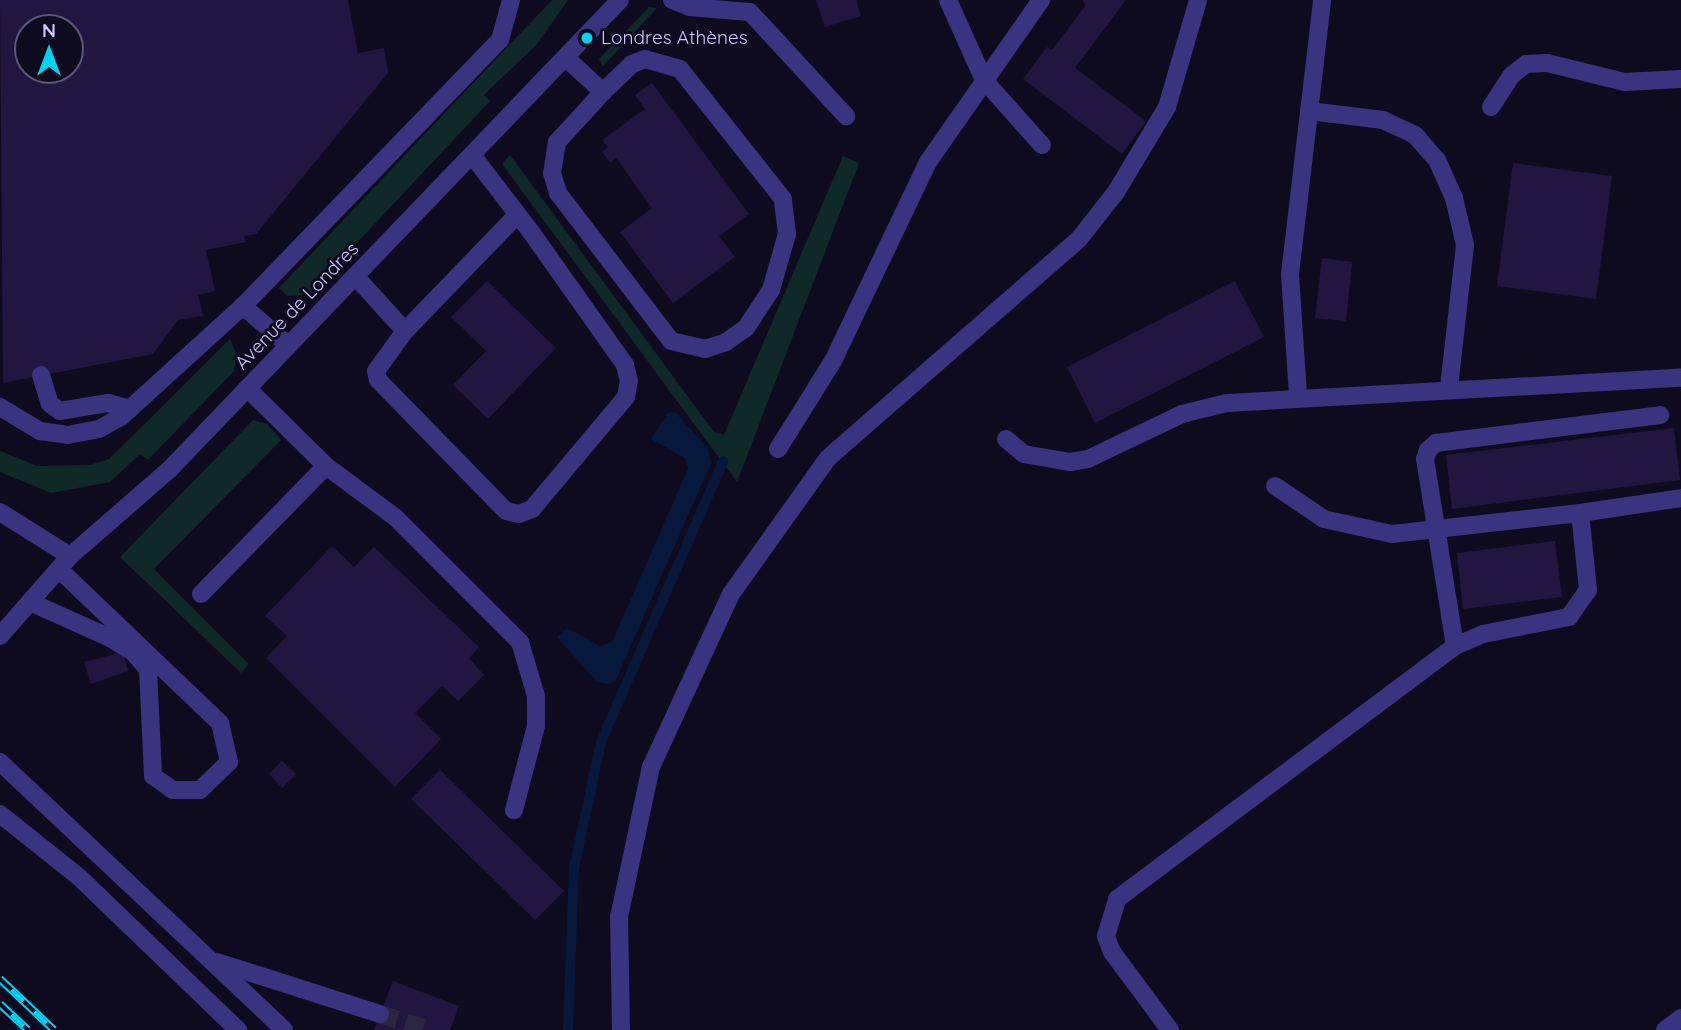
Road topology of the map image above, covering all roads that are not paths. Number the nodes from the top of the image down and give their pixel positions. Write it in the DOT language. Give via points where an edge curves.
graph roads {
  1 [pos="511,0"];
  2 [pos="620,0"];
  3 [pos="672,0"];
  4 [pos="948,0"];
  5 [pos="1041,0"];
  6 [pos="1198,0"];
  7 [pos="1322,0"];
  8 [pos="567,60"];
  9 [pos="1681,79"];
  10 [pos="984,80"];
  11 [pos="603,92"];
  12 [pos="1491,107"];
  13 [pos="1309,111"];
  14 [pos="846,116"];
  15 [pos="1042,145"];
  16 [pos="472,155"];
  17 [pos="517,215"];
  18 [pos="355,276"];
  19 [pos="243,306"];
  20 [pos="405,331"];
  21 [pos="288,345"];
  22 [pos="41,375"];
  23 [pos="1681,377"];
  24 [pos="1449,387"];
  25 [pos="247,388"];
  26 [pos="1298,395"];
  27 [pos="0,407"];
  28 [pos="130,409"];
  29 [pos="1660,415"];
  30 [pos="1006,439"];
  31 [pos="778,449"];
  32 [pos="326,466"];
  33 [pos="1275,486"];
  34 [pos="1681,498"];
  35 [pos="0,512"];
  36 [pos="1580,513"];
  37 [pos="1436,531"];
  38 [pos="65,562"];
  39 [pos="201,594"];
  40 [pos="30,602"];
  41 [pos="1,631"];
  42 [pos="1455,646"];
  43 [pos="0,762"];
  44 [pos="514,810"];
  45 [pos="0,814"];
  46 [pos="210,960"];
  47 [pos="380,1014"];
  48 [pos="1681,1018"];
  49 [pos="238,1030"];
  50 [pos="284,1030"];
  51 [pos="621,1030"];
  52 [pos="1171,1030"];
  53 [pos="1665,1030"];
  1 -- 19 [label="street" via="500,40"];
  2 -- 8 [label="street, Avenue de Londres"];
  3 -- 14 [label="street" via="689,7 750,12"];
  4 -- 10 [label="street"];
  5 -- 10 [label="street"];
  6 -- 51 [label="street" via="1167,107 1108,202 1079,239 828,458 731,594 645,790 619,917"];
  7 -- 13 [label="street"];
  8 -- 11 [label="street"];
  8 -- 16 [label="street, Avenue de Londres"];
  9 -- 12 [label="street" via="1625,82 1547,63 1526,64 1512,75"];
  10 -- 15 [label="street"];
  10 -- 31 [label="street" via="928,162 833,362"];
  11 -- 11 [label="street" via="557,142 552,173 558,193 671,341 705,349 726,342 746,328 771,290 787,234 783,199 680,69 645,60 632,64"];
  13 -- 24 [label="street" via="1383,120 1416,135 1437,160 1454,198 1465,245"];
  13 -- 26 [label="street" via="1290,274"];
  16 -- 17 [label="street"];
  16 -- 18 [label="street, Avenue de Londres"];
  17 -- 20 [label="street"];
  17 -- 20 [label="street" via="625,365 629,381 626,397 532,509 506,511 378,380 380,358"];
  18 -- 20 [label="street"];
  18 -- 21 [label="street, Avenue de Londres"];
  19 -- 21 [label="street"];
  19 -- 28 [label="street"];
  21 -- 25 [label="street, Avenue de Londres"];
  22 -- 28 [label="street" via="50,404 60,411 108,403"];
  23 -- 24 [label="street"];
  24 -- 26 [label="street"];
  25 -- 32 [label="street"];
  25 -- 38 [label="street, Avenue de Londres" via="154,485"];
  26 -- 30 [label="street" via="1182,414 1070,462 1024,454"];
  27 -- 28 [label="street" via="40,431 68,435 99,429"];
  29 -- 37 [label="street" via="1436,443 1425,459"];
  32 -- 39 [label="street"];
  32 -- 44 [label="street" via="395,517 520,642 534,687 536,726"];
  33 -- 37 [label="street" via="1324,519 1392,534"];
  34 -- 36 [label="street"];
  35 -- 38 [label="street"];
  36 -- 37 [label="street"];
  36 -- 42 [label="street" via="1588,590 1581,606 1569,617 1483,634"];
  37 -- 42 [label="street"];
  38 -- 40 [label="street, Avenue de Londres"];
  38 -- 40 [label="street" via="220,723 229,762 200,790 173,790 153,776 148,669 133,652 110,638"];
  40 -- 41 [label="street, Avenue de Londres"];
  42 -- 52 [label="street" via="1117,899 1107,927 1112,951"];
  43 -- 46 [label="street"];
  45 -- 49 [label="street" via="79,877"];
  46 -- 47 [label="street"];
  46 -- 50 [label="street"];
  48 -- 53 [label="street"];
}
